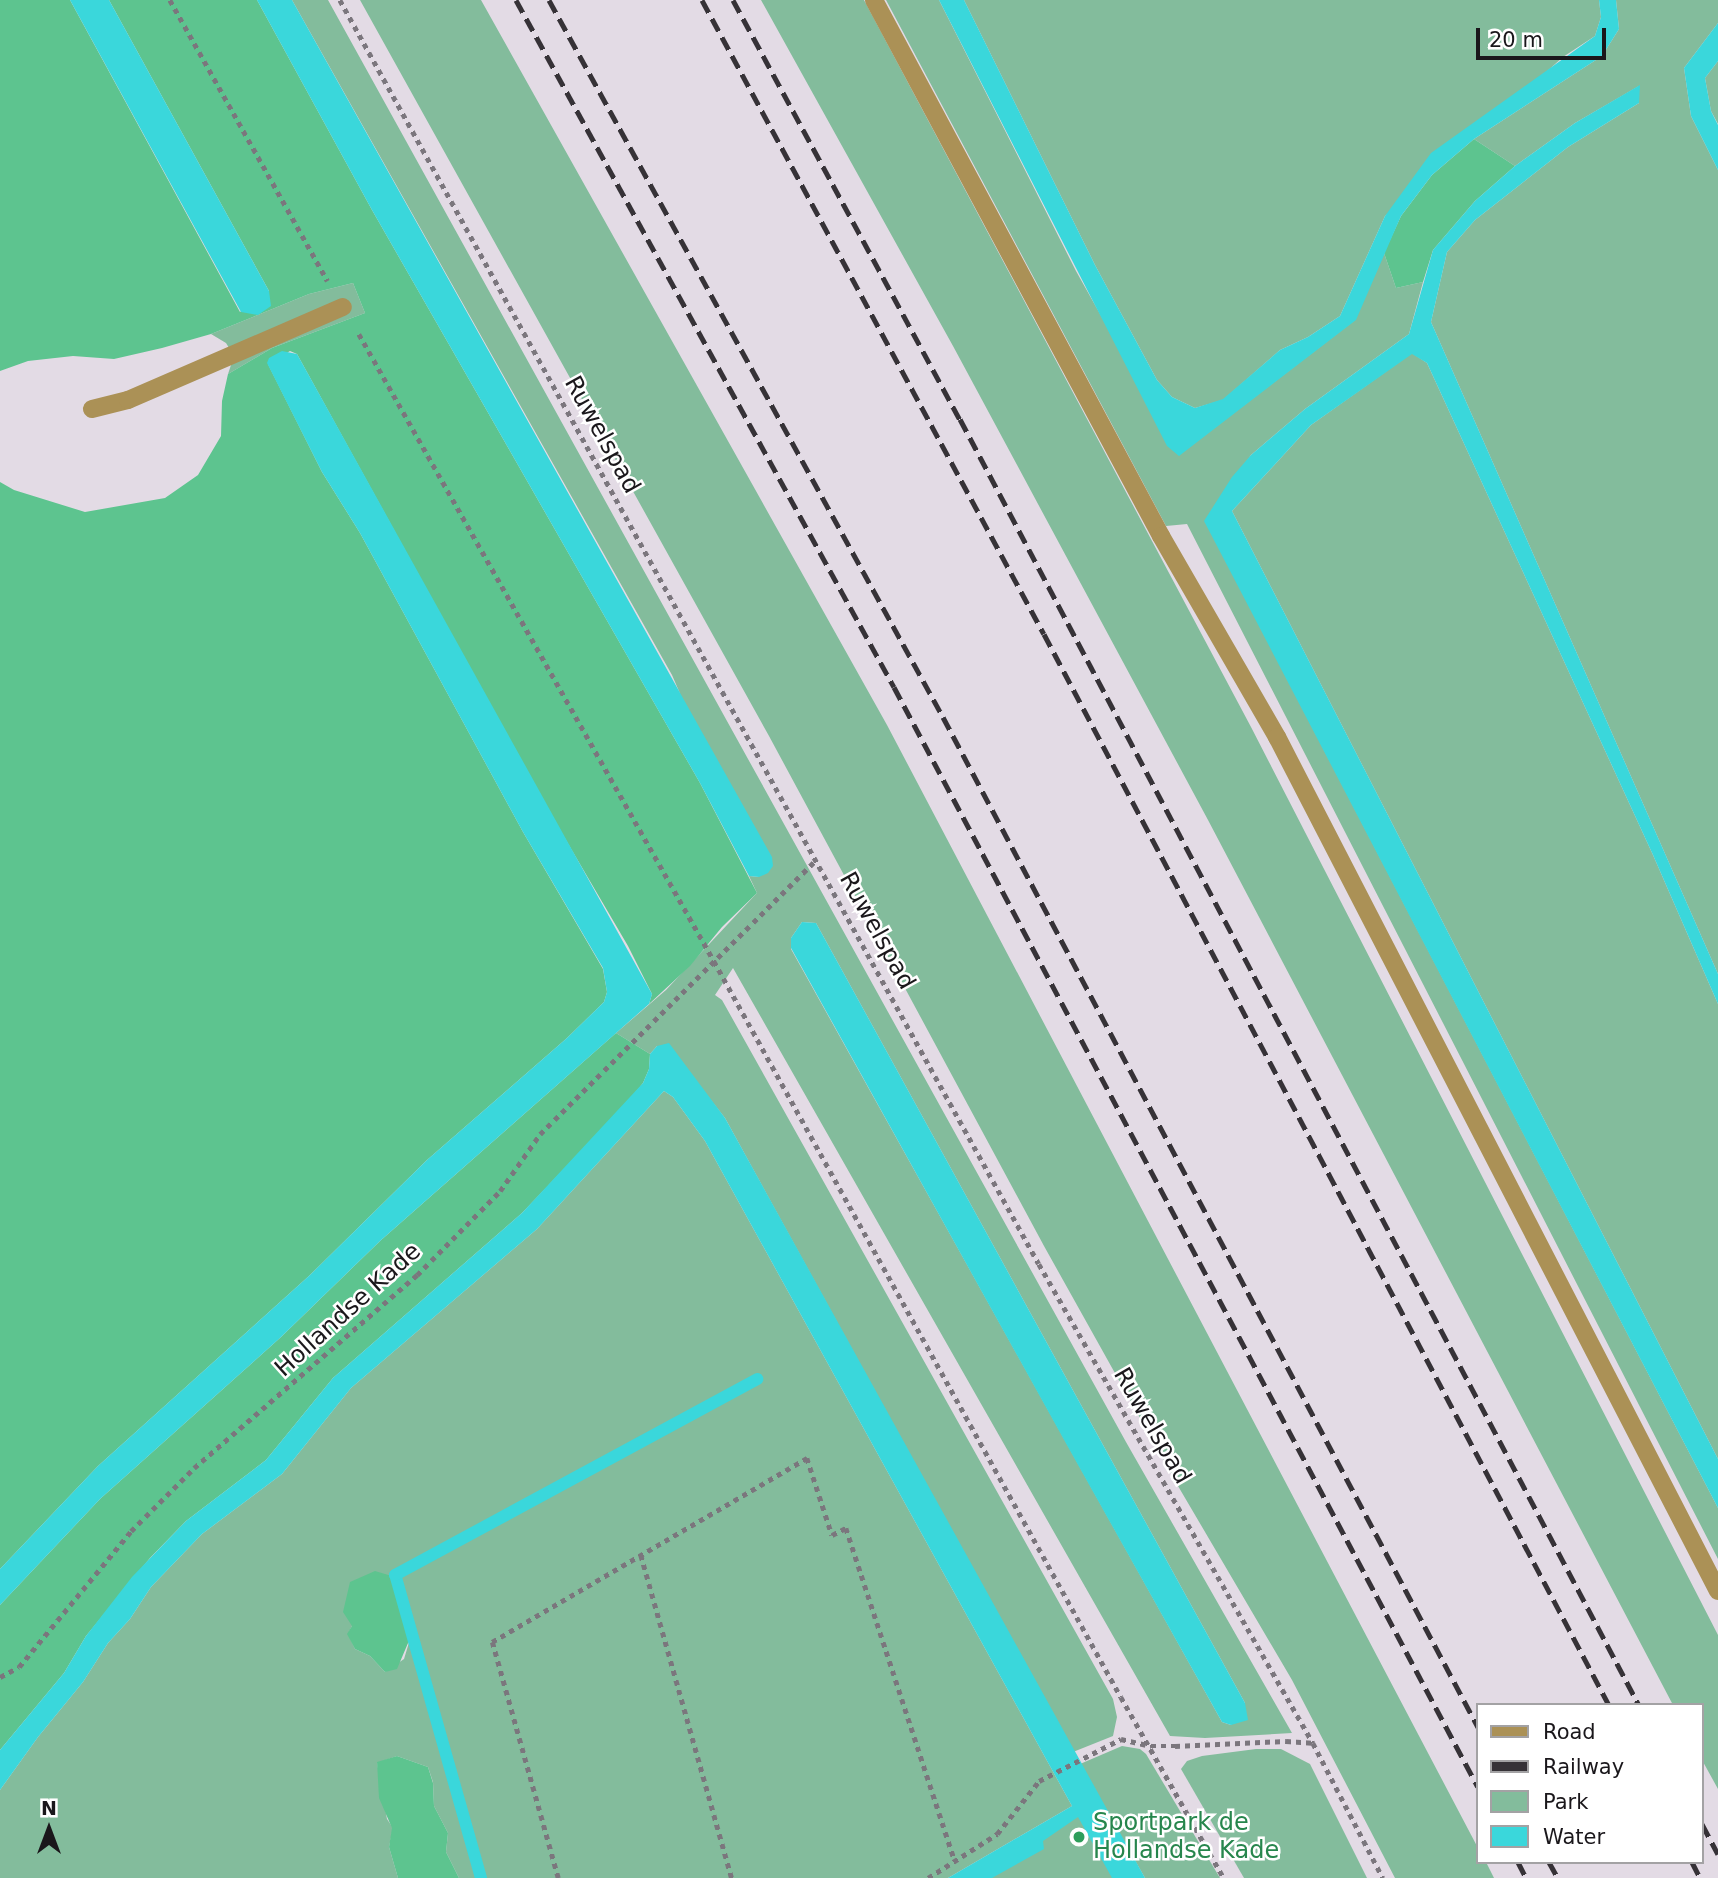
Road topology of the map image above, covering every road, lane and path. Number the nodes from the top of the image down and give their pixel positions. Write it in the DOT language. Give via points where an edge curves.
graph roads {
  1 [pos="170,0"];
  2 [pos="340,0"];
  3 [pos="874,0"];
  4 [pos="343,307"];
  5 [pos="92,409"];
  6 [pos="817,859"];
  7 [pos="714,961"];
  8 [pos="641,1555"];
  9 [pos="1718,1591"];
  10 [pos="0,1677"];
  11 [pos="1313,1743"];
  12 [pos="1151,1746"];
  13 [pos="954,1859"];
  14 [pos="558,1878"];
  15 [pos="732,1878"];
  16 [pos="928,1878"];
  17 [pos="1224,1878"];
  18 [pos="1383,1878"];
  1 -- 4 [label="path"];
  2 -- 6 [label="path, Ruwelspad"];
  3 -- 9 [label="lane" via="1161,536 1277,737"];
  4 -- 5 [label="lane" via="128,400"];
  4 -- 7 [label="path"];
  6 -- 7 [label="path, Hollandse Kade"];
  6 -- 11 [label="path, Ruwelspad" via="1046,1276"];
  7 -- 10 [label="path, Hollandse Kade" via="540,1134 500,1191 417,1275 194,1468 131,1531 19,1667"];
  7 -- 12 [label="path"];
  8 -- 13 [label="path" via="807,1458 832,1535 846,1528"];
  8 -- 14 [label="path" via="492,1642"];
  8 -- 15 [label="path"];
  11 -- 12 [label="path"];
  11 -- 18 [label="path, Ruwelspad"];
  12 -- 13 [label="path" via="1121,1739 1047,1775 997,1834"];
  12 -- 17 [label="path"];
  13 -- 16 [label="path"];
}
